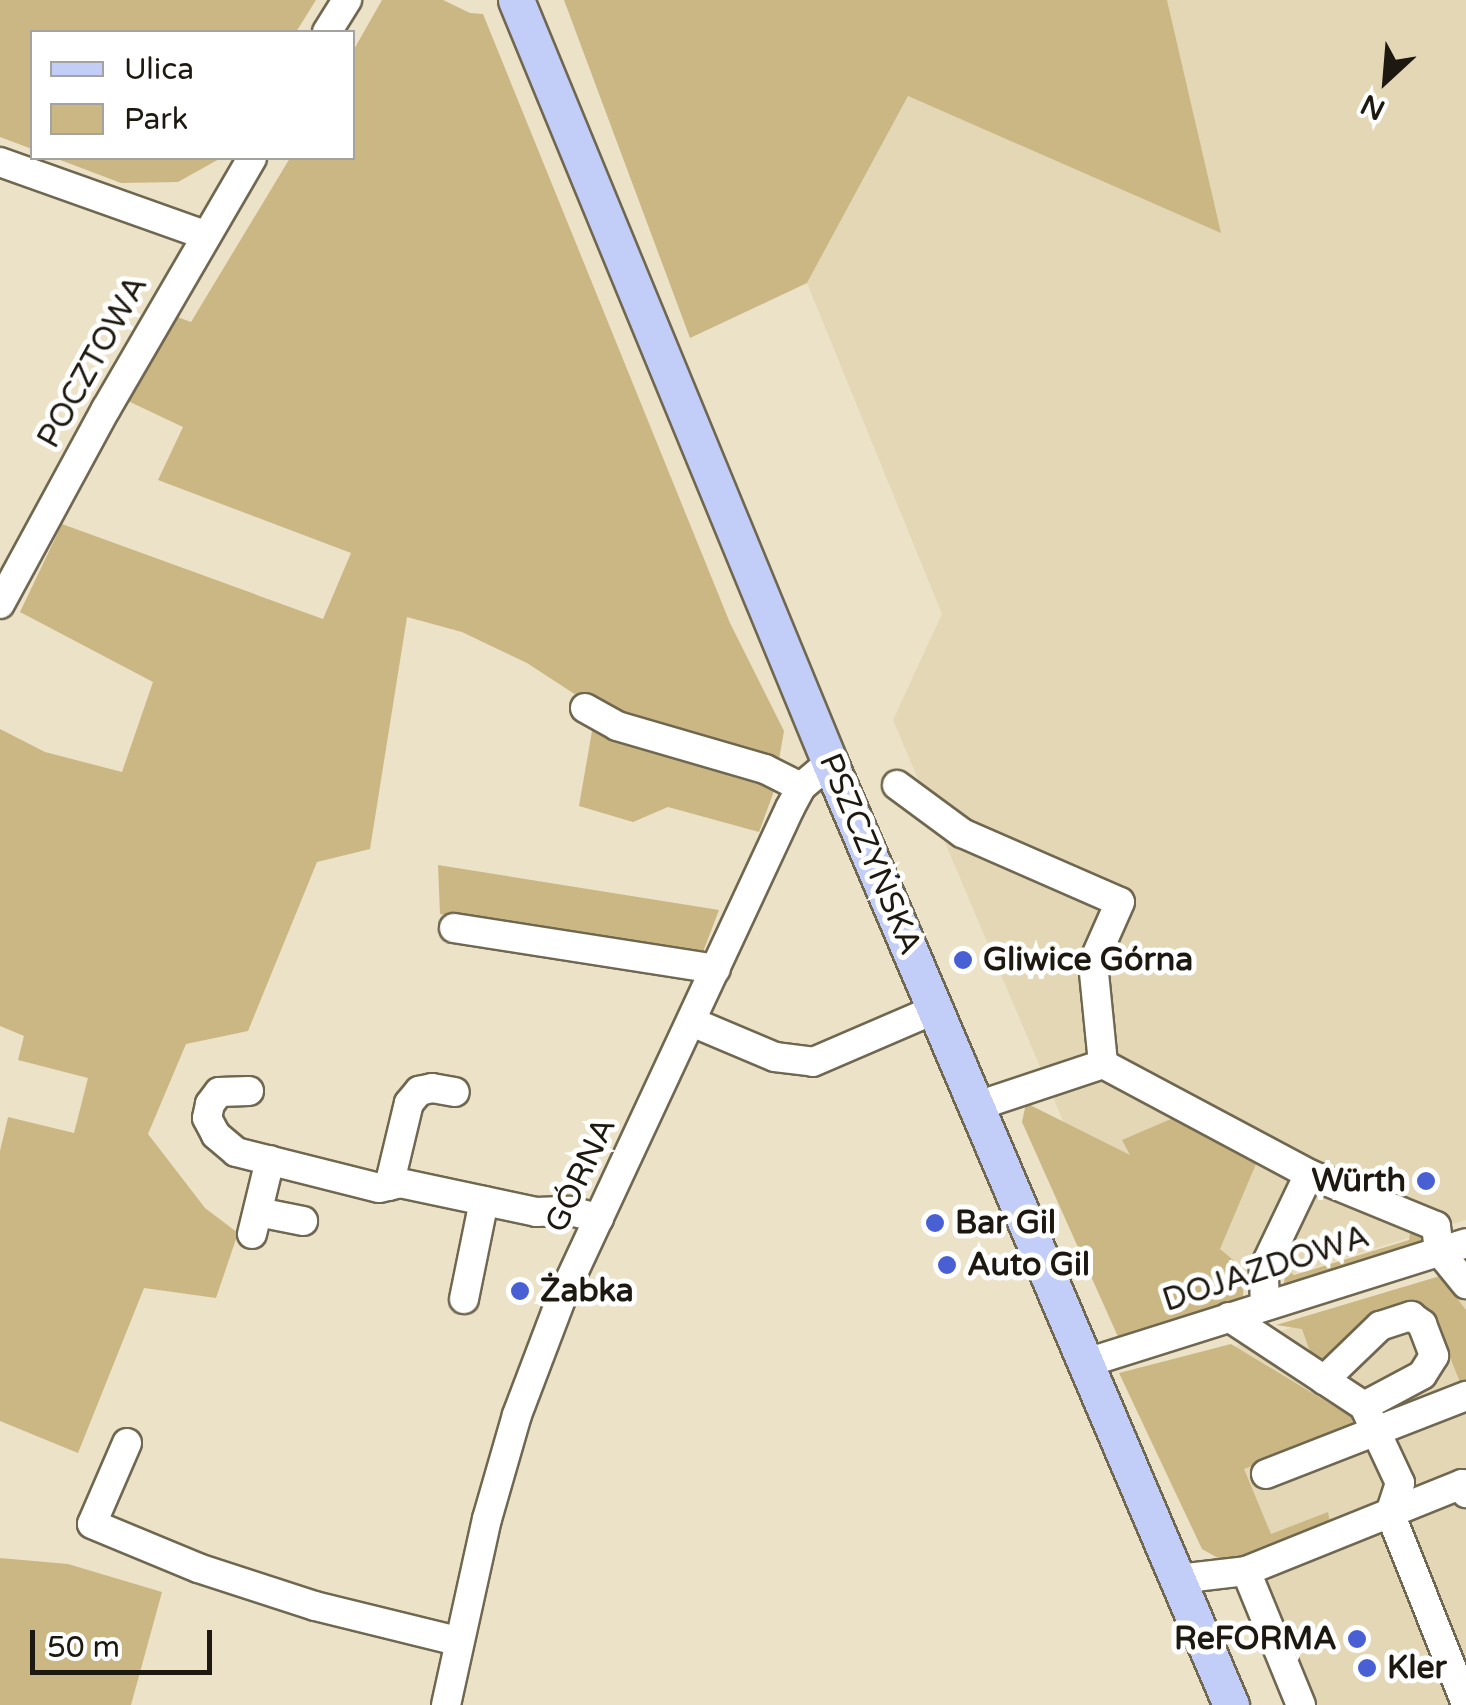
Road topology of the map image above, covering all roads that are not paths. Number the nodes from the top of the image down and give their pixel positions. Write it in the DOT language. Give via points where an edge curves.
graph roads {
  1 [pos="346,0"];
  2 [pos="516,0"];
  3 [pos="328,30"];
  4 [pos="251,160"];
  5 [pos="0,162"];
  6 [pos="206,235"];
  7 [pos="0,603"];
  8 [pos="585,708"];
  9 [pos="830,763"];
  10 [pos="897,785"];
  11 [pos="801,787"];
  12 [pos="454,928"];
  13 [pos="716,968"];
  14 [pos="936,1009"];
  15 [pos="692,1022"];
  16 [pos="1103,1064"];
  17 [pos="249,1092"];
  18 [pos="455,1092"];
  19 [pos="977,1106"];
  20 [pos="270,1160"];
  21 [pos="1309,1174"];
  22 [pos="389,1186"];
  23 [pos="484,1201"];
  24 [pos="599,1218"];
  25 [pos="302,1221"];
  26 [pos="1452,1247"];
  27 [pos="1466,1284"];
  28 [pos="464,1299"];
  29 [pos="1265,1306"];
  30 [pos="1229,1317"];
  31 [pos="1086,1363"];
  32 [pos="1324,1380"];
  33 [pos="1466,1396"];
  34 [pos="1370,1419"];
  35 [pos="127,1443"];
  36 [pos="1266,1474"];
  37 [pos="1466,1493"];
  38 [pos="1390,1513"];
  39 [pos="1246,1572"];
  40 [pos="1178,1579"];
  41 [pos="457,1641"];
  42 [pos="1466,1704"];
  43 [pos="446,1705"];
  44 [pos="1231,1705"];
  45 [pos="1301,1705"];
  1 -- 3 [label="street"];
  2 -- 9 [label="main road, PSZCZYŃSKA"];
  4 -- 6 [label="street, POCZTOWA"];
  5 -- 6 [label="street"];
  6 -- 7 [label="street, POCZTOWA"];
  8 -- 11 [label="street" via="616,726 766,768"];
  9 -- 11 [label="street, GÓRNA"];
  9 -- 14 [label="main road, PSZCZYŃSKA"];
  10 -- 16 [label="street" via="962,833 1120,902 1093,963"];
  11 -- 13 [label="street, GÓRNA"];
  12 -- 13 [label="street"];
  13 -- 15 [label="street, GÓRNA"];
  14 -- 15 [label="street" via="813,1062 774,1057"];
  14 -- 19 [label="main road, PSZCZYŃSKA"];
  15 -- 24 [label="street, GÓRNA"];
  16 -- 19 [label="street"];
  16 -- 21 [label="street"];
  17 -- 20 [label="street" via="219,1092 206,1118 236,1152"];
  18 -- 22 [label="street" via="419,1091 409,1103"];
  19 -- 31 [label="main road, PSZCZYŃSKA"];
  20 -- 22 [label="street"];
  20 -- 25 [label="street" via="255,1223"];
  21 -- 26 [label="street" via="1436,1226"];
  21 -- 29 [label="street" via="1264,1268"];
  22 -- 23 [label="street"];
  23 -- 24 [label="street"];
  23 -- 28 [label="street"];
  24 -- 41 [label="street, GÓRNA" via="518,1415"];
  26 -- 27 [label="street"];
  26 -- 29 [label="street, DOJAZDOWA"];
  29 -- 30 [label="street, DOJAZDOWA"];
  30 -- 31 [label="street, DOJAZDOWA"];
  30 -- 32 [label="street"];
  31 -- 40 [label="main road, PSZCZYŃSKA"];
  32 -- 34 [label="street"];
  32 -- 34 [label="street" via="1380,1326 1411,1316 1422,1324 1434,1356"];
  33 -- 34 [label="street"];
  34 -- 36 [label="street"];
  34 -- 38 [label="street" via="1400,1483"];
  35 -- 41 [label="street" via="92,1524 315,1606"];
  37 -- 38 [label="street" via="1462,1484"];
  38 -- 39 [label="street"];
  38 -- 42 [label="street"];
  39 -- 40 [label="street"];
  39 -- 45 [label="street"];
  40 -- 44 [label="main road, PSZCZYŃSKA"];
  41 -- 43 [label="street, GÓRNA"];
}
